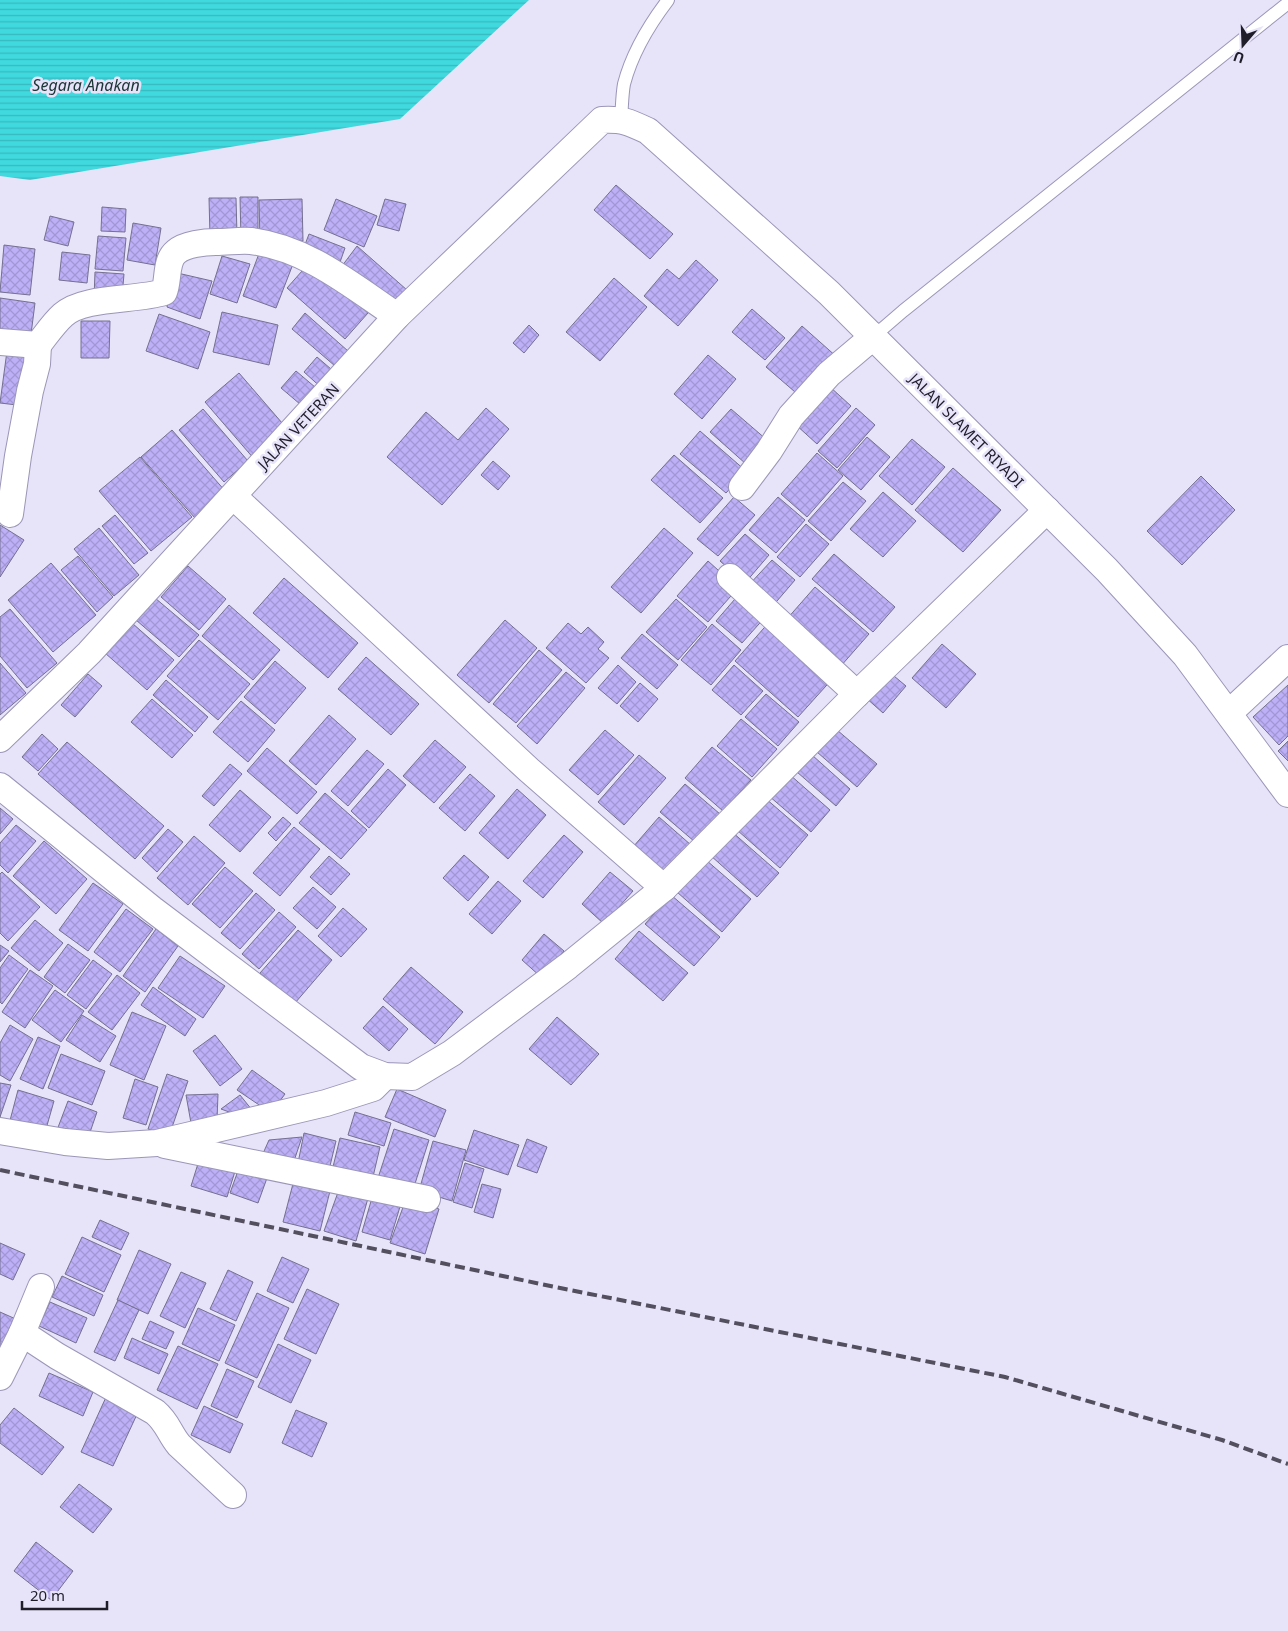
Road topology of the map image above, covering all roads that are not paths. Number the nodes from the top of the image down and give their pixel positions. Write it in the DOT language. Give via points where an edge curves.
graph roads {
  1 [pos="668,0"];
  2 [pos="1288,3"];
  3 [pos="612,120"];
  4 [pos="397,316"];
  5 [pos="874,336"];
  6 [pos="0,342"];
  7 [pos="38,345"];
  8 [pos="742,487"];
  9 [pos="233,496"];
  10 [pos="1047,510"];
  11 [pos="10,514"];
  12 [pos="730,577"];
  13 [pos="1288,658"];
  14 [pos="857,694"];
  15 [pos="1229,713"];
  16 [pos="0,739"];
  17 [pos="0,786"];
  18 [pos="1288,794"];
  19 [pos="664,888"];
  20 [pos="385,1076"];
  21 [pos="0,1131"];
  22 [pos="157,1143"];
  23 [pos="427,1198"];
  24 [pos="41,1287"];
  25 [pos="22,1333"];
  26 [pos="0,1377"];
  27 [pos="233,1495"];
  1 -- 3 [label="lane" via="639,45"];
  2 -- 5 [label="lane"];
  3 -- 4 [label="street, JALAN VETERAN"];
  3 -- 5 [label="street, JALAN SLAMET RIYADI" via="632,123 648,131"];
  4 -- 7 [label="street" via="319,264 288,250 250,241 210,242 174,253 164,292 77,306 64,314"];
  4 -- 9 [label="street, JALAN VETERAN"];
  5 -- 8 [label="street" via="829,374 791,416 770,451"];
  5 -- 10 [label="street, JALAN SLAMET RIYADI"];
  6 -- 7 [label="street"];
  7 -- 11 [label="street"];
  9 -- 16 [label="street, JALAN VETERAN" via="89,653"];
  9 -- 19 [label="street" via="529,770"];
  10 -- 14 [label="street"];
  10 -- 15 [label="street, JALAN SLAMET RIYADI" via="1185,655"];
  12 -- 14 [label="street"];
  13 -- 15 [label="street"];
  14 -- 19 [label="street"];
  15 -- 18 [label="street, JALAN SLAMET RIYADI"];
  17 -- 20 [label="street" via="152,909 331,1045 361,1067"];
  19 -- 20 [label="street" via="568,966 452,1053 412,1077"];
  20 -- 22 [label="street" via="373,1088 326,1103"];
  21 -- 22 [label="street" via="108,1146"];
  22 -- 23 [label="street"];
  24 -- 25 [label="street"];
  25 -- 26 [label="street"];
  25 -- 27 [label="street" via="155,1412 164,1420 179,1445"];
}
